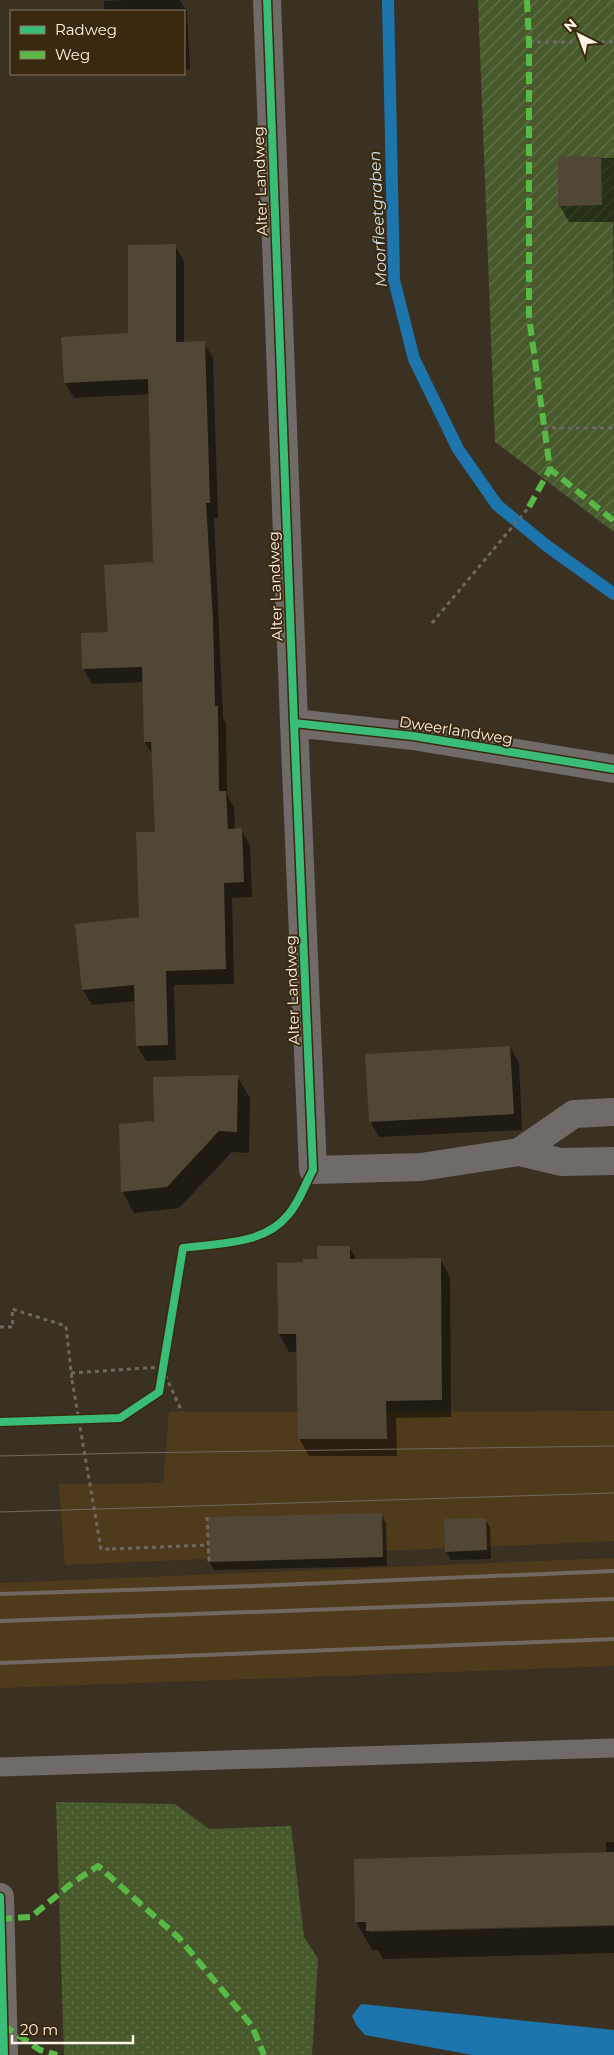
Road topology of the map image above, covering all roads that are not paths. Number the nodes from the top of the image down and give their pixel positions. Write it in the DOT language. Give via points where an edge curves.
graph roads {
  1 [pos="268,0"];
  2 [pos="294,723"];
  3 [pos="614,769"];
  4 [pos="614,1112"];
  5 [pos="519,1152"];
  6 [pos="614,1161"];
  7 [pos="614,1748"];
  8 [pos="0,1767"];
  9 [pos="0,1897"];
  10 [pos="4,2055"];
  1 -- 2 [label="street, Alter Landweg"];
  2 -- 3 [label="street, Dweerlandweg" via="413,736"];
  2 -- 5 [label="street, Alter Landweg" via="313,1170 421,1167"];
  4 -- 5 [label="street" via="574,1114"];
  5 -- 6 [label="street" via="561,1162"];
  7 -- 8 [label="lane"];
  9 -- 10 [label="main road"];
}
